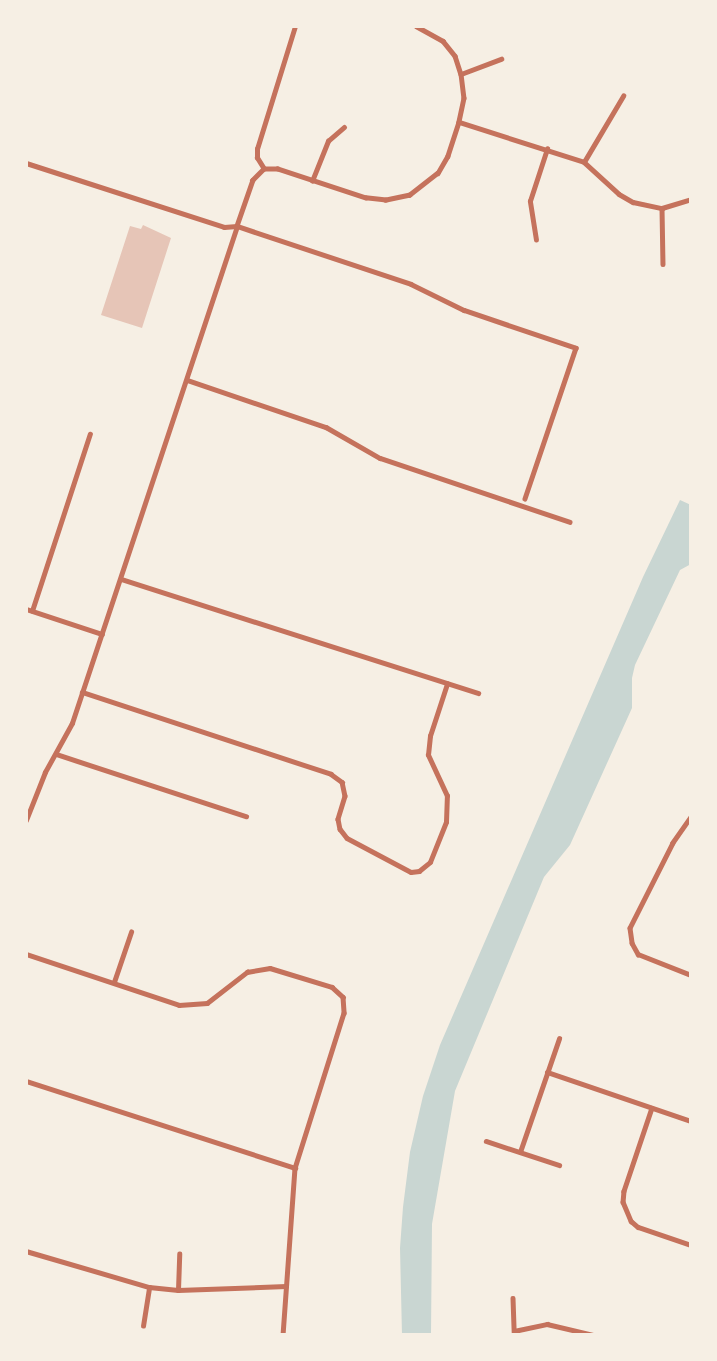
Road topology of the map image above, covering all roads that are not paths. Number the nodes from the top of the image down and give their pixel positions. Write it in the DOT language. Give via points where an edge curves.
graph roads {
  1 [pos="295,26"];
  2 [pos="416,26"];
  3 [pos="501,60"];
  4 [pos="461,74"];
  5 [pos="623,96"];
  6 [pos="459,122"];
  7 [pos="344,127"];
  8 [pos="547,149"];
  9 [pos="584,162"];
  10 [pos="26,163"];
  11 [pos="264,169"];
  12 [pos="312,181"];
  13 [pos="691,200"];
  14 [pos="662,208"];
  15 [pos="237,226"];
  16 [pos="536,240"];
  17 [pos="663,264"];
  18 [pos="187,380"];
  19 [pos="90,434"];
  20 [pos="524,499"];
  21 [pos="570,522"];
  22 [pos="121,579"];
  23 [pos="29,610"];
  24 [pos="102,634"];
  25 [pos="447,684"];
  26 [pos="82,692"];
  27 [pos="478,693"];
  28 [pos="56,754"];
  29 [pos="246,816"];
  30 [pos="691,817"];
  31 [pos="26,820"];
  32 [pos="131,932"];
  33 [pos="26,954"];
  34 [pos="691,975"];
  35 [pos="114,982"];
  36 [pos="559,1039"];
  37 [pos="547,1072"];
  38 [pos="26,1081"];
  39 [pos="652,1108"];
  40 [pos="691,1121"];
  41 [pos="486,1141"];
  42 [pos="520,1152"];
  43 [pos="559,1164"];
  44 [pos="295,1168"];
  45 [pos="691,1245"];
  46 [pos="26,1251"];
  47 [pos="179,1254"];
  48 [pos="286,1286"];
  49 [pos="149,1287"];
  50 [pos="178,1290"];
  51 [pos="513,1298"];
  52 [pos="143,1326"];
  53 [pos="514,1333"];
  54 [pos="283,1335"];
  55 [pos="594,1335"];
  1 -- 11 [label="street" via="257,149"];
  2 -- 4 [label="street" via="443,41"];
  3 -- 4 [label="street"];
  4 -- 6 [label="street" via="464,98"];
  5 -- 9 [label="street"];
  6 -- 8 [label="street"];
  6 -- 12 [label="street" via="438,173 410,195 366,198"];
  7 -- 12 [label="street" via="328,141"];
  8 -- 9 [label="street"];
  8 -- 16 [label="street" via="530,201"];
  9 -- 14 [label="street" via="619,194"];
  10 -- 15 [label="street" via="224,227"];
  11 -- 12 [label="street"];
  11 -- 15 [label="street" via="253,180"];
  13 -- 14 [label="street"];
  14 -- 17 [label="street"];
  15 -- 18 [label="street"];
  15 -- 20 [label="street" via="411,284 464,310 576,348"];
  18 -- 21 [label="street" via="326,427 380,458"];
  18 -- 22 [label="street"];
  19 -- 23 [label="street"];
  22 -- 24 [label="street"];
  22 -- 25 [label="street"];
  23 -- 24 [label="street"];
  24 -- 26 [label="street"];
  25 -- 26 [label="street" via="428,755 447,796 446,822 430,862 419,871 401,869 347,838 338,819 345,796 342,782 331,774"];
  25 -- 27 [label="street"];
  26 -- 28 [label="street"];
  28 -- 29 [label="street"];
  28 -- 31 [label="street"];
  30 -- 34 [label="street" via="632,921 632,943 638,954"];
  32 -- 35 [label="street"];
  33 -- 35 [label="street"];
  35 -- 44 [label="street" via="193,1006 207,1003 247,972 270,968 332,987 343,997 344,1013"];
  36 -- 37 [label="street"];
  37 -- 39 [label="street"];
  37 -- 42 [label="street"];
  38 -- 44 [label="street"];
  39 -- 40 [label="street"];
  39 -- 45 [label="street" via="623,1202 638,1227"];
  41 -- 42 [label="street"];
  42 -- 43 [label="street"];
  44 -- 48 [label="street"];
  46 -- 49 [label="street"];
  47 -- 50 [label="street"];
  48 -- 50 [label="street"];
  48 -- 54 [label="street"];
  49 -- 50 [label="street"];
  49 -- 52 [label="street"];
  51 -- 53 [label="street"];
  53 -- 55 [label="street" via="547,1324"];
}
